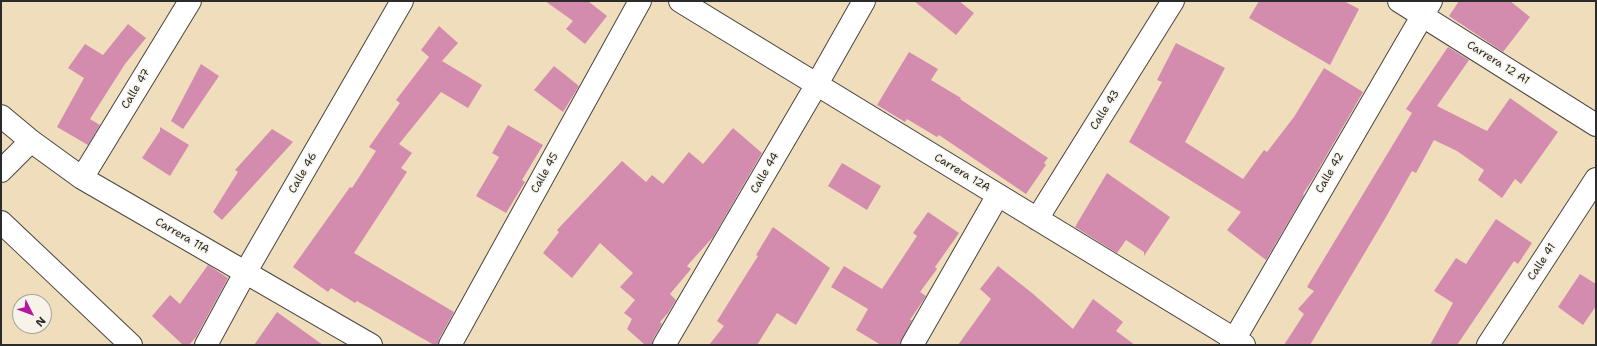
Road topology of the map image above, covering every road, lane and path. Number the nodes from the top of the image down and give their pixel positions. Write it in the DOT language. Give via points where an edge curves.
graph roads {
  1 [pos="190,1"];
  2 [pos="402,1"];
  3 [pos="640,1"];
  4 [pos="680,1"];
  5 [pos="864,1"];
  6 [pos="1173,1"];
  7 [pos="1399,1"];
  8 [pos="1426,8"];
  9 [pos="817,84"];
  10 [pos="1,116"];
  11 [pos="1596,125"];
  12 [pos="30,141"];
  13 [pos="1,170"];
  14 [pos="82,178"];
  15 [pos="1596,179"];
  16 [pos="998,195"];
  17 [pos="1037,219"];
  18 [pos="1,222"];
  19 [pos="245,273"];
  20 [pos="1236,343"];
  21 [pos="131,345"];
  22 [pos="206,345"];
  23 [pos="371,345"];
  24 [pos="450,345"];
  25 [pos="664,345"];
  26 [pos="912,345"];
  27 [pos="1488,345"];
  1 -- 14 [label="street, Calle 47"];
  2 -- 19 [label="street, Calle 46"];
  3 -- 24 [label="street, Calle 45"];
  4 -- 9 [label="street, Carrera 12A"];
  5 -- 9 [label="street, Calle 44"];
  6 -- 17 [label="street, Calle 43"];
  7 -- 8 [label="street, Carrera 12 A1"];
  8 -- 11 [label="street, Carrera 12 A1"];
  8 -- 20 [label="street, Calle 42"];
  9 -- 16 [label="street, Carrera 12A"];
  9 -- 25 [label="street, Calle 44"];
  10 -- 12 [label="street, Carrera 11A"];
  12 -- 13 [label="street"];
  12 -- 14 [label="street, Carrera 11A"];
  14 -- 19 [label="street, Carrera 11A"];
  15 -- 27 [label="street, Calle 41"];
  16 -- 17 [label="street, Carrera 12A"];
  16 -- 26 [label="street"];
  17 -- 20 [label="street, Carrera 12A"];
  18 -- 21 [label="street"];
  19 -- 22 [label="street, Calle 46"];
  19 -- 23 [label="street, Carrera 11A"];
}
